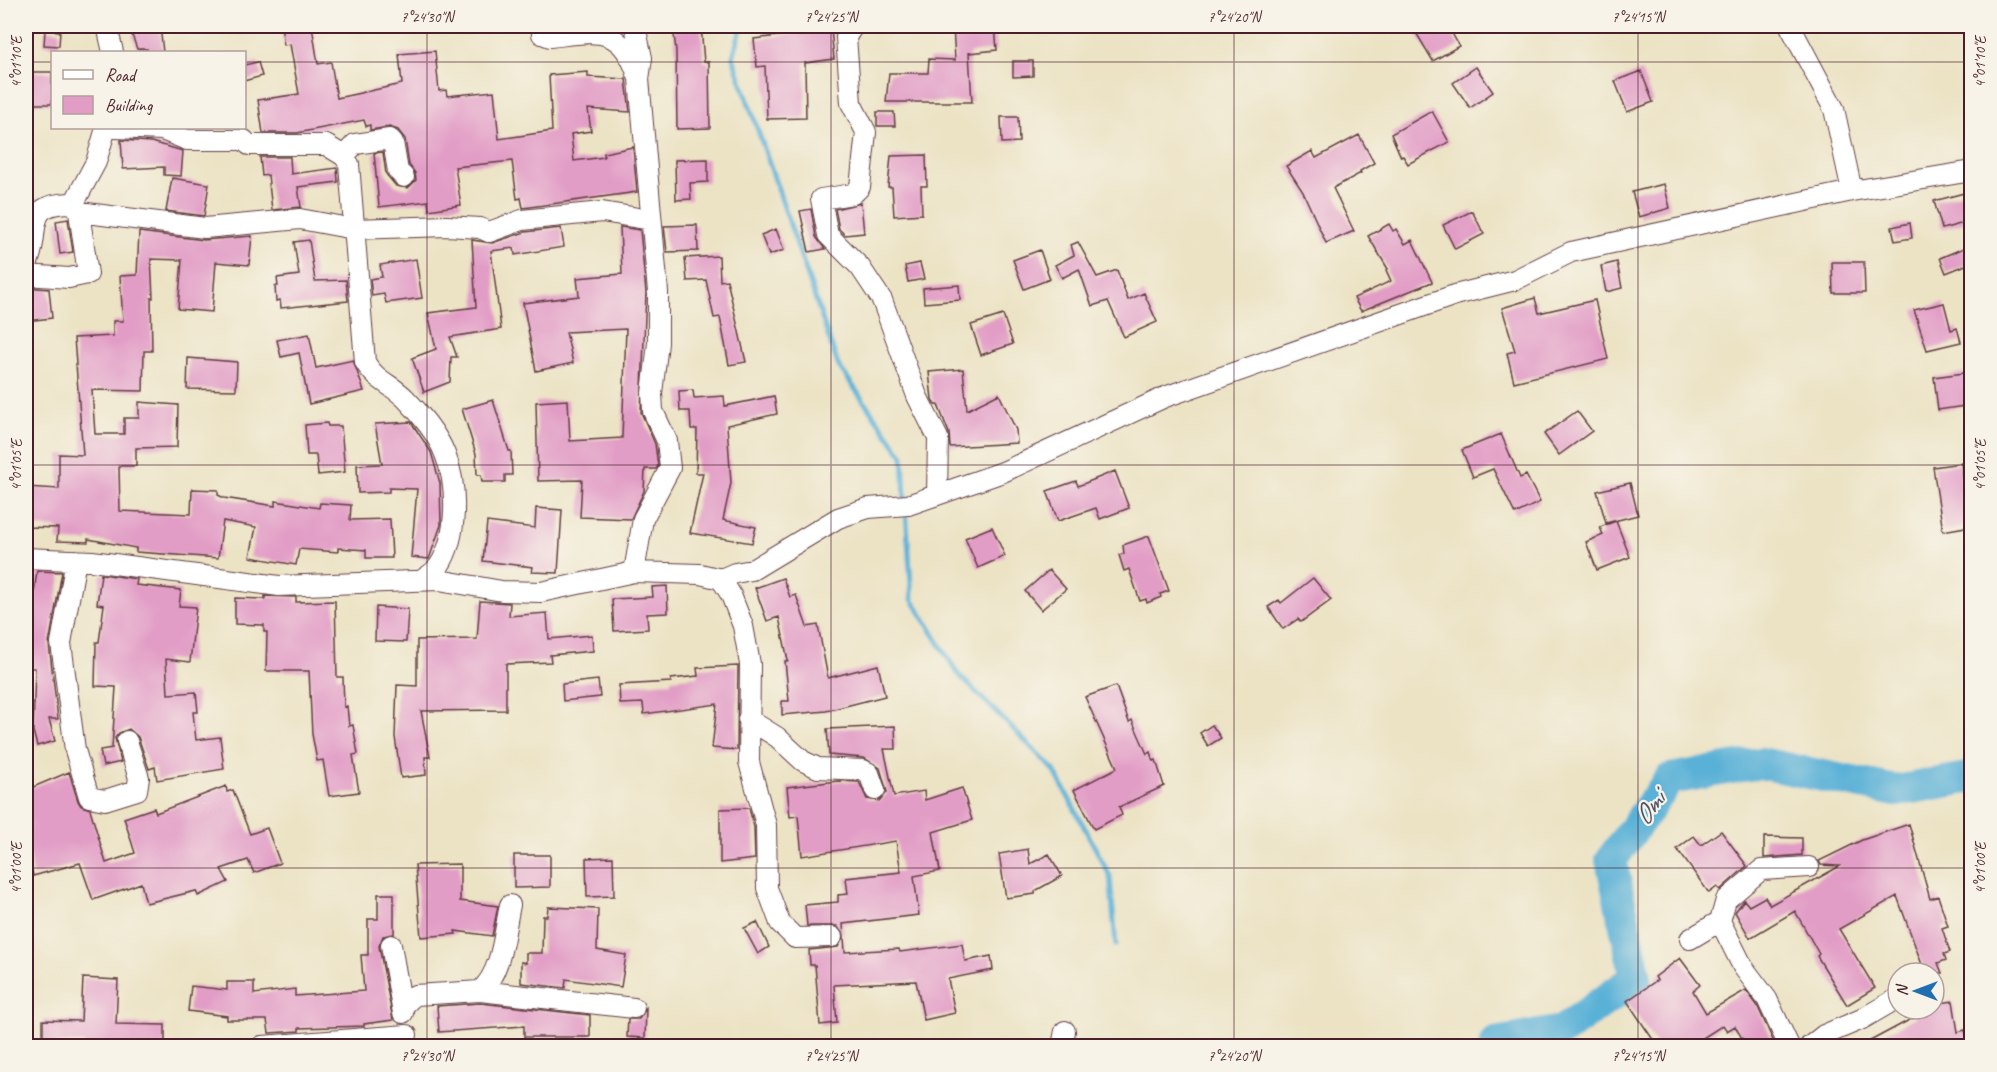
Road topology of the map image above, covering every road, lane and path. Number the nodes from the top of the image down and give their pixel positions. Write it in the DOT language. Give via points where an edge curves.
graph roads {
  1 [pos="107,26"];
  2 [pos="635,26"];
  3 [pos="853,26"];
  4 [pos="1791,26"];
  5 [pos="542,34"];
  6 [pos="113,51"];
  7 [pos="639,79"];
  8 [pos="106,129"];
  9 [pos="139,129"];
  10 [pos="344,156"];
  11 [pos="1971,171"];
  12 [pos="404,177"];
  13 [pos="1852,191"];
  14 [pos="77,207"];
  15 [pos="651,220"];
  16 [pos="354,229"];
  17 [pos="26,267"];
  18 [pos="26,275"];
  19 [pos="937,495"];
  20 [pos="26,558"];
  21 [pos="76,560"];
  22 [pos="634,572"];
  23 [pos="721,579"];
  24 [pos="422,581"];
  25 [pos="748,719"];
  26 [pos="127,741"];
  27 [pos="875,790"];
  28 [pos="1809,867"];
  29 [pos="510,905"];
  30 [pos="1720,921"];
  31 [pos="832,937"];
  32 [pos="1690,939"];
  33 [pos="391,945"];
  34 [pos="480,991"];
  35 [pos="1886,1005"];
  36 [pos="402,1007"];
  37 [pos="634,1008"];
  38 [pos="408,1041"];
  39 [pos="262,1047"];
  40 [pos="1789,1047"];
  41 [pos="1810,1047"];
  1 -- 6 [label="street"];
  2 -- 7 [label="street" via="642,58"];
  3 -- 19 [label="street" via="846,37 850,103 866,132 860,187 853,194 821,199 828,235 860,267 882,300 917,396 938,438"];
  4 -- 13 [label="street" via="1834,109"];
  5 -- 7 [label="street" via="550,37 599,32 612,36 631,57"];
  7 -- 15 [label="street"];
  8 -- 14 [label="street"];
  9 -- 10 [label="street" via="162,130 187,140 326,145"];
  10 -- 12 [label="street" via="355,144 390,139 398,171"];
  10 -- 16 [label="street" via="349,164"];
  11 -- 13 [label="street"];
  13 -- 19 [label="street" via="1571,252 1515,280 1455,295 1165,397 1003,472"];
  14 -- 16 [label="street" via="205,228 300,219"];
  14 -- 17 [label="street" via="59,203 41,209 35,217 36,236"];
  14 -- 18 [label="street" via="88,274 69,278"];
  15 -- 16 [label="street" via="602,212 522,220 489,232 447,226"];
  15 -- 22 [label="street" via="658,323 653,411 667,441 670,468 643,519"];
  16 -- 24 [label="street" via="365,362 381,382 404,397 428,427 445,453 452,482 453,522 448,549 437,568"];
  19 -- 23 [label="street" via="902,506 868,507 838,518 752,570"];
  20 -- 21 [label="street"];
  21 -- 24 [label="street" via="279,586"];
  21 -- 26 [label="street" via="61,643 75,750 89,797 105,800 137,790 140,778"];
  22 -- 23 [label="street" via="668,571"];
  22 -- 24 [label="street" via="541,592"];
  23 -- 25 [label="street" via="743,626 750,664"];
  25 -- 27 [label="street" via="818,768 869,773"];
  25 -- 31 [label="street" via="748,762 766,825 767,888 780,922 795,938"];
  28 -- 30 [label="street" via="1761,870 1726,900"];
  29 -- 34 [label="street" via="495,972"];
  30 -- 32 [label="street"];
  30 -- 40 [label="street" via="1743,967 1767,999"];
  33 -- 36 [label="street"];
  34 -- 36 [label="street" via="415,994"];
  34 -- 37 [label="street"];
  35 -- 41 [label="street" via="1824,1035"];
  36 -- 38 [label="street"];
  38 -- 39 [label="street"];
}
